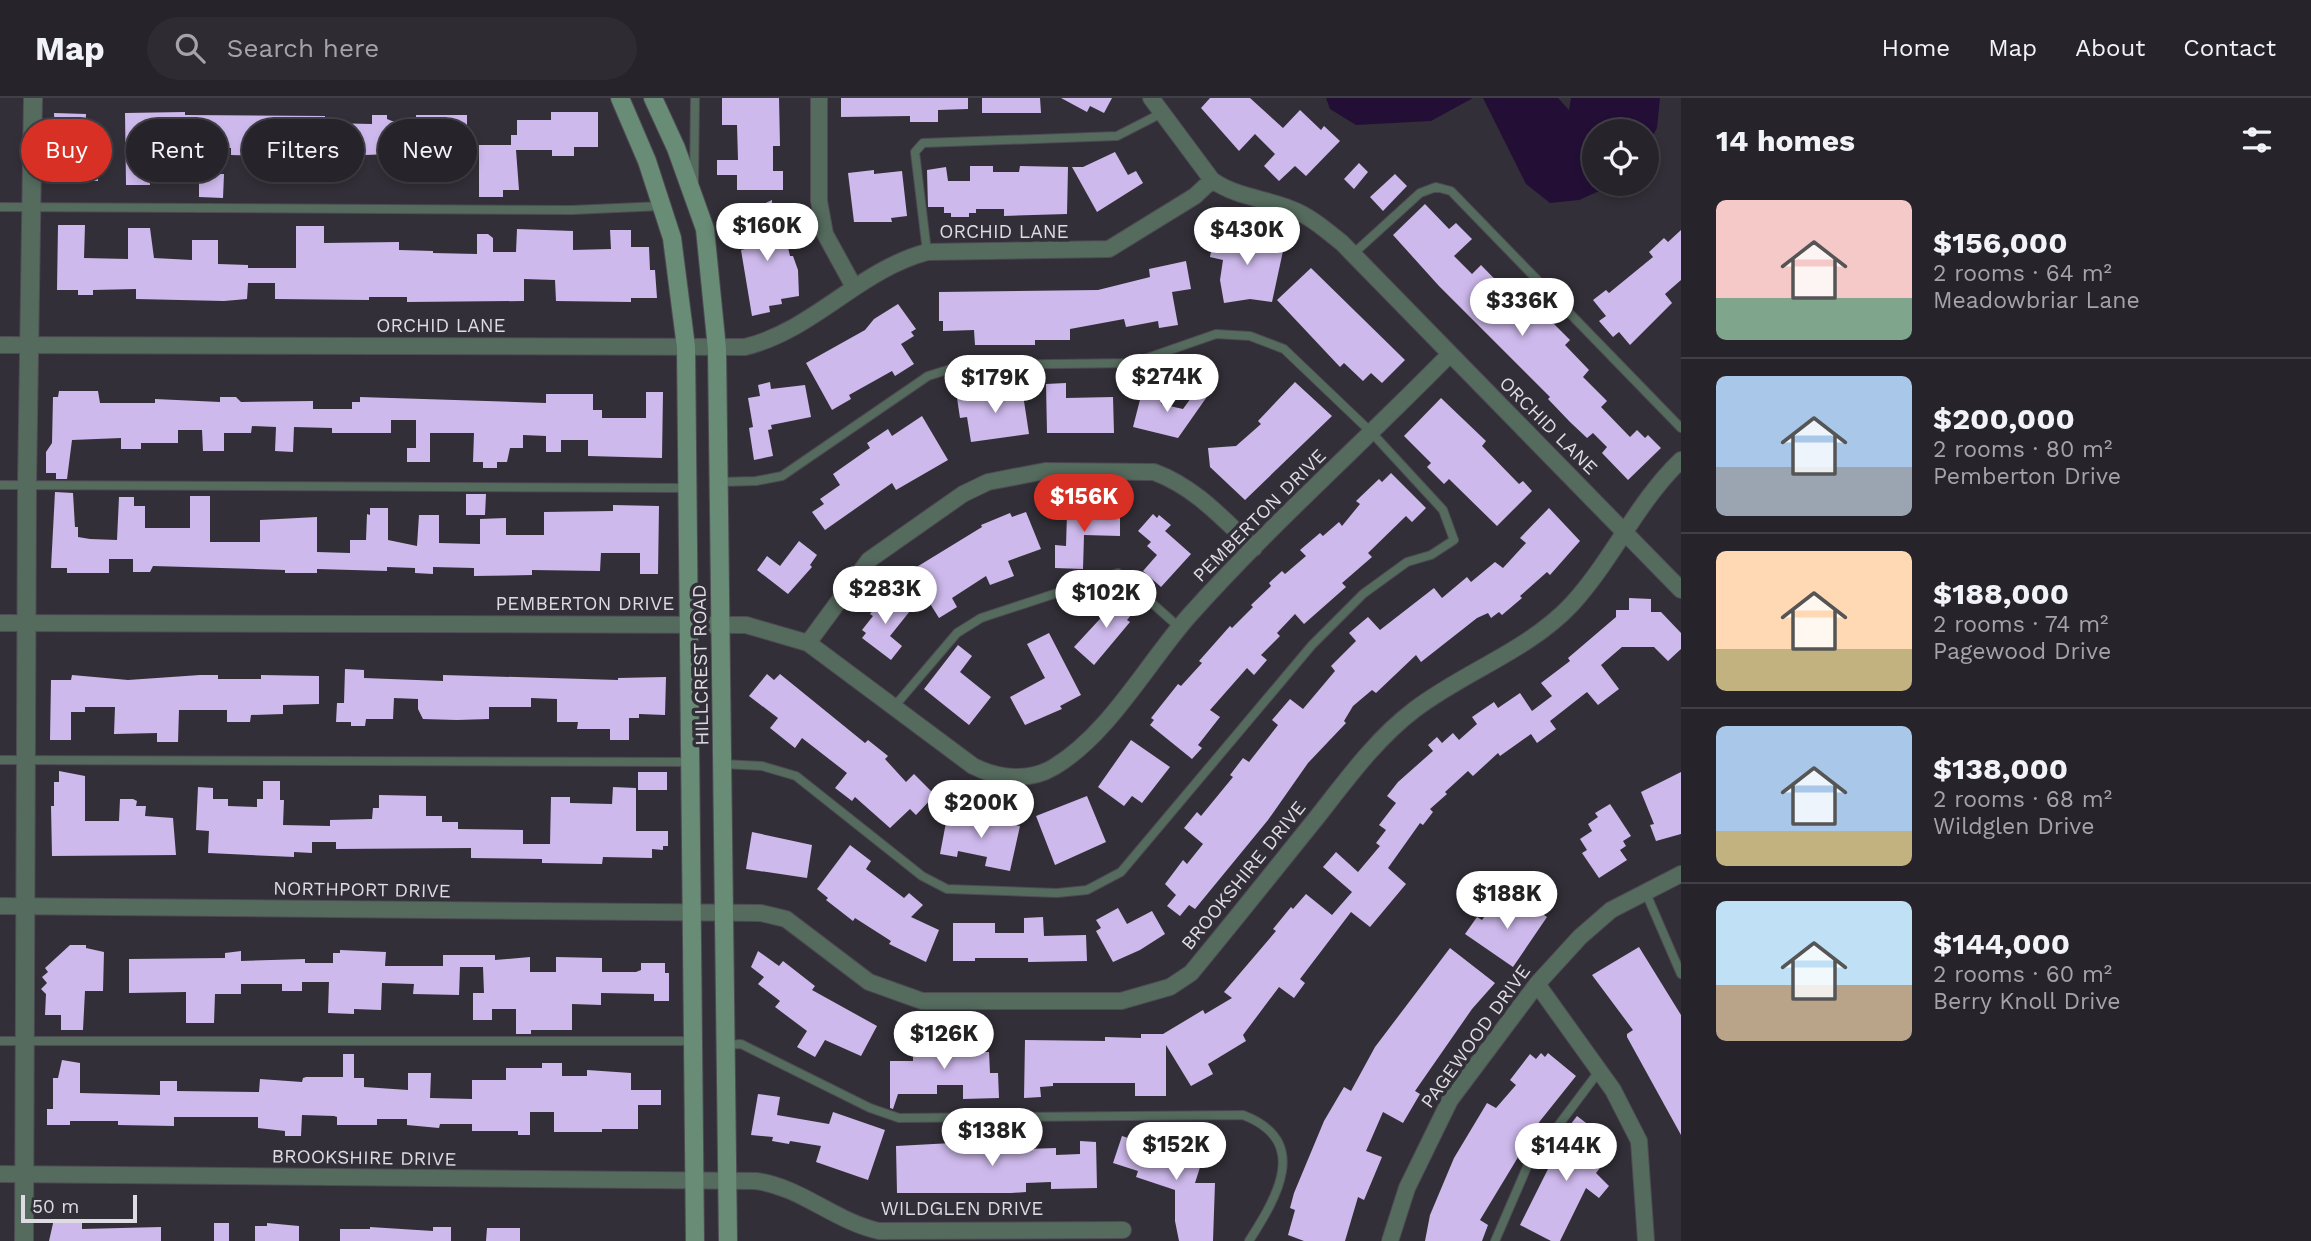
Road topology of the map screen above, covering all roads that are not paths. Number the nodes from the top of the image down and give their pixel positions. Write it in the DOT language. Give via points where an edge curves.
graph roads {
  1 [pos="33,98"];
  2 [pos="620,98"];
  3 [pos="653,98"];
  4 [pos="695,98"];
  5 [pos="819,98"];
  6 [pos="1151,98"];
  7 [pos="1162,113"];
  8 [pos="1212,180"];
  9 [pos="693,195"];
  10 [pos="662,206"];
  11 [pos="0,207"];
  12 [pos="30,207"];
  13 [pos="928,252"];
  14 [pos="1353,254"];
  15 [pos="854,287"];
  16 [pos="0,345"];
  17 [pos="29,345"];
  18 [pos="686,347"];
  19 [pos="717,349"];
  20 [pos="1450,354"];
  21 [pos="1681,428"];
  22 [pos="1372,433"];
  23 [pos="1681,460"];
  24 [pos="719,482"];
  25 [pos="0,485"];
  26 [pos="27,485"];
  27 [pos="688,488"];
  28 [pos="1626,533"];
  29 [pos="1254,548"];
  30 [pos="1681,590"];
  31 [pos="0,623"];
  32 [pos="27,623"];
  33 [pos="690,624"];
  34 [pos="720,624"];
  35 [pos="1180,628"];
  36 [pos="808,643"];
  37 [pos="893,708"];
  38 [pos="0,760"];
  39 [pos="27,760"];
  40 [pos="691,762"];
  41 [pos="722,764"];
  42 [pos="1681,874"];
  43 [pos="1645,891"];
  44 [pos="0,906"];
  45 [pos="27,906"];
  46 [pos="692,913"];
  47 [pos="724,913"];
  48 [pos="1681,974"];
  49 [pos="1537,984"];
  50 [pos="0,1041"];
  51 [pos="25,1041"];
  52 [pos="693,1041"];
  53 [pos="725,1045"];
  54 [pos="1600,1070"];
  55 [pos="0,1174"];
  56 [pos="24,1174"];
  57 [pos="694,1181"];
  58 [pos="727,1181"];
  59 [pos="1123,1230"];
  60 [pos="24,1241"];
  61 [pos="695,1241"];
  62 [pos="728,1241"];
  63 [pos="1249,1241"];
  64 [pos="1390,1241"];
  65 [pos="1495,1241"];
  66 [pos="1646,1241"];
  1 -- 12 [label="street"];
  2 -- 10 [label="main road, HILLCREST ROAD"];
  3 -- 9 [label="main road, HILLCREST ROAD"];
  4 -- 9 [label="lane"];
  5 -- 15 [label="street" via="819,201 825,234"];
  6 -- 7 [label="street"];
  7 -- 8 [label="street"];
  7 -- 13 [label="lane" via="1117,136 923,143 915,152"];
  8 -- 13 [label="street, ORCHID LANE" via="1195,196 1109,249"];
  8 -- 14 [label="street, ORCHID LANE" via="1233,193 1309,217"];
  9 -- 19 [label="main road, HILLCREST ROAD" via="710,261"];
  10 -- 12 [label="lane" via="572,210"];
  10 -- 18 [label="main road, HILLCREST ROAD" via="672,238"];
  11 -- 12 [label="lane"];
  12 -- 17 [label="street"];
  13 -- 15 [label="street, ORCHID LANE" via="898,262"];
  14 -- 20 [label="street, ORCHID LANE"];
  14 -- 21 [label="lane" via="1420,193 1436,187 1451,191"];
  15 -- 19 [label="street, ORCHID LANE" via="774,340"];
  16 -- 17 [label="street, ORCHID LANE"];
  17 -- 18 [label="street, ORCHID LANE"];
  17 -- 26 [label="street"];
  18 -- 19 [label="street, ORCHID LANE"];
  18 -- 27 [label="main road, HILLCREST ROAD"];
  19 -- 24 [label="main road, HILLCREST ROAD"];
  20 -- 22 [label="street, PEMBERTON DRIVE"];
  20 -- 28 [label="street, ORCHID LANE"];
  22 -- 24 [label="lane" via="1284,349 1250,336 1216,334 1133,363 945,369 782,476"];
  22 -- 29 [label="street, PEMBERTON DRIVE"];
  22 -- 41 [label="lane" via="1443,510 1454,540 1431,555 1407,562 1363,594 1312,645 1121,872 1104,883 1057,893 947,889 922,876 796,776 762,766"];
  23 -- 28 [label="street, BROOKSHIRE DRIVE" via="1654,489"];
  24 -- 34 [label="main road, HILLCREST ROAD"];
  25 -- 26 [label="lane"];
  26 -- 27 [label="lane"];
  26 -- 32 [label="street"];
  27 -- 33 [label="main road, HILLCREST ROAD"];
  28 -- 30 [label="street, ORCHID LANE"];
  28 -- 47 [label="street, BROOKSHIRE DRIVE" via="1572,603 1534,638 1455,682 1413,710 1384,737 1192,973 1170,987 1103,1002 922,1001 869,982 786,919 772,914"];
  29 -- 35 [label="street, PEMBERTON DRIVE"];
  29 -- 36 [label="street" via="1199,496 1154,472 1019,474 963,494 869,560"];
  31 -- 32 [label="street, PEMBERTON DRIVE"];
  32 -- 33 [label="street, PEMBERTON DRIVE"];
  32 -- 39 [label="street"];
  33 -- 34 [label="street, PEMBERTON DRIVE"];
  33 -- 40 [label="main road, HILLCREST ROAD"];
  34 -- 36 [label="street, PEMBERTON DRIVE" via="772,630"];
  34 -- 41 [label="main road, HILLCREST ROAD"];
  35 -- 37 [label="lane" via="1118,573 981,618 957,633"];
  35 -- 37 [label="street, PEMBERTON DRIVE" via="1079,749 1038,774 1009,777 984,772"];
  36 -- 37 [label="street, PEMBERTON DRIVE"];
  38 -- 39 [label="lane"];
  39 -- 40 [label="lane"];
  39 -- 45 [label="street"];
  40 -- 46 [label="main road, HILLCREST ROAD"];
  41 -- 47 [label="main road, HILLCREST ROAD"];
  42 -- 43 [label="street, PAGEWOOD DRIVE"];
  43 -- 48 [label="lane"];
  43 -- 49 [label="street, PAGEWOOD DRIVE" via="1596,922"];
  44 -- 45 [label="street, NORTHPORT DRIVE"];
  45 -- 46 [label="street, NORTHPORT DRIVE"];
  45 -- 51 [label="street"];
  46 -- 47 [label="street, NORTHPORT DRIVE"];
  46 -- 52 [label="main road, HILLCREST ROAD"];
  47 -- 53 [label="main road, HILLCREST ROAD"];
  49 -- 54 [label="street"];
  49 -- 64 [label="street, PAGEWOOD DRIVE" via="1450,1100 1407,1188"];
  50 -- 51 [label="lane"];
  51 -- 52 [label="lane"];
  51 -- 56 [label="street"];
  52 -- 57 [label="main road, HILLCREST ROAD"];
  53 -- 58 [label="main road, HILLCREST ROAD"];
  53 -- 63 [label="lane" via="741,1044 899,1118 1243,1115 1258,1120 1280,1144 1284,1160 1272,1205"];
  54 -- 65 [label="lane" via="1527,1167"];
  54 -- 66 [label="street" via="1639,1141"];
  55 -- 56 [label="street, BROOKSHIRE DRIVE"];
  56 -- 57 [label="street, BROOKSHIRE DRIVE"];
  56 -- 60 [label="street"];
  57 -- 58 [label="street, BROOKSHIRE DRIVE"];
  57 -- 61 [label="main road, HILLCREST ROAD"];
  58 -- 59 [label="street, WILDGLEN DRIVE" via="788,1188 843,1220 879,1231"];
  58 -- 62 [label="main road, HILLCREST ROAD"];
}
